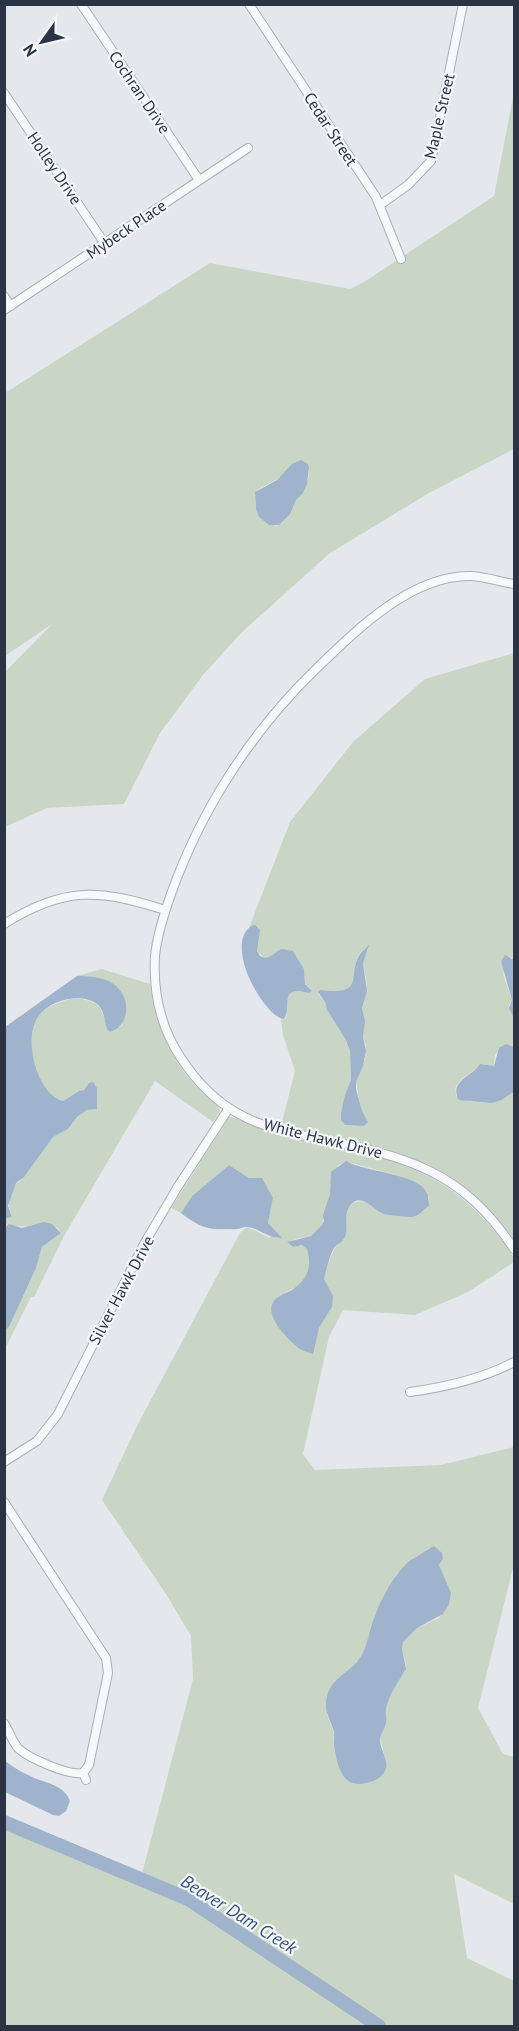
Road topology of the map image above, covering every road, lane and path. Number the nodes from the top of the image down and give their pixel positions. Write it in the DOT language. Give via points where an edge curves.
graph roads {
  1 [pos="81,4"];
  2 [pos="249,4"];
  3 [pos="463,4"];
  4 [pos="4,93"];
  5 [pos="248,148"];
  6 [pos="199,180"];
  7 [pos="380,205"];
  8 [pos="105,244"];
  9 [pos="401,259"];
  10 [pos="4,296"];
  11 [pos="8,308"];
  12 [pos="514,584"];
  13 [pos="165,910"];
  14 [pos="4,924"];
  15 [pos="229,1108"];
  16 [pos="514,1249"];
  17 [pos="514,1362"];
  18 [pos="410,1392"];
  19 [pos="4,1462"];
  20 [pos="4,1502"];
  21 [pos="4,1723"];
  1 -- 6 [label="street, Cochran Drive"];
  2 -- 7 [label="street, Cedar Street"];
  3 -- 7 [label="street, Maple Street" via="431,162"];
  4 -- 8 [label="street, Holley Drive"];
  5 -- 6 [label="street, Mybeck Place"];
  6 -- 8 [label="street, Mybeck Place"];
  7 -- 9 [label="street, Cedar Street"];
  8 -- 11 [label="street, Mybeck Place"];
  10 -- 11 [label="street"];
  12 -- 13 [label="street, White Hawk Drive" via="473,576 426,585 378,614 327,658 278,709 238,761 191,844"];
  13 -- 14 [label="street" via="113,895 85,894 41,904"];
  13 -- 15 [label="street, White Hawk Drive" via="155,969 163,1022 190,1071"];
  15 -- 16 [label="street, White Hawk Drive" via="276,1129 384,1152 425,1168 471,1198 497,1224"];
  15 -- 19 [label="street, Silver Hawk Drive" via="144,1244 54,1420 32,1445"];
  17 -- 18 [label="street" via="458,1384"];
  20 -- 21 [label="street" via="106,1658 108,1673 84,1777 25,1753"];
}
